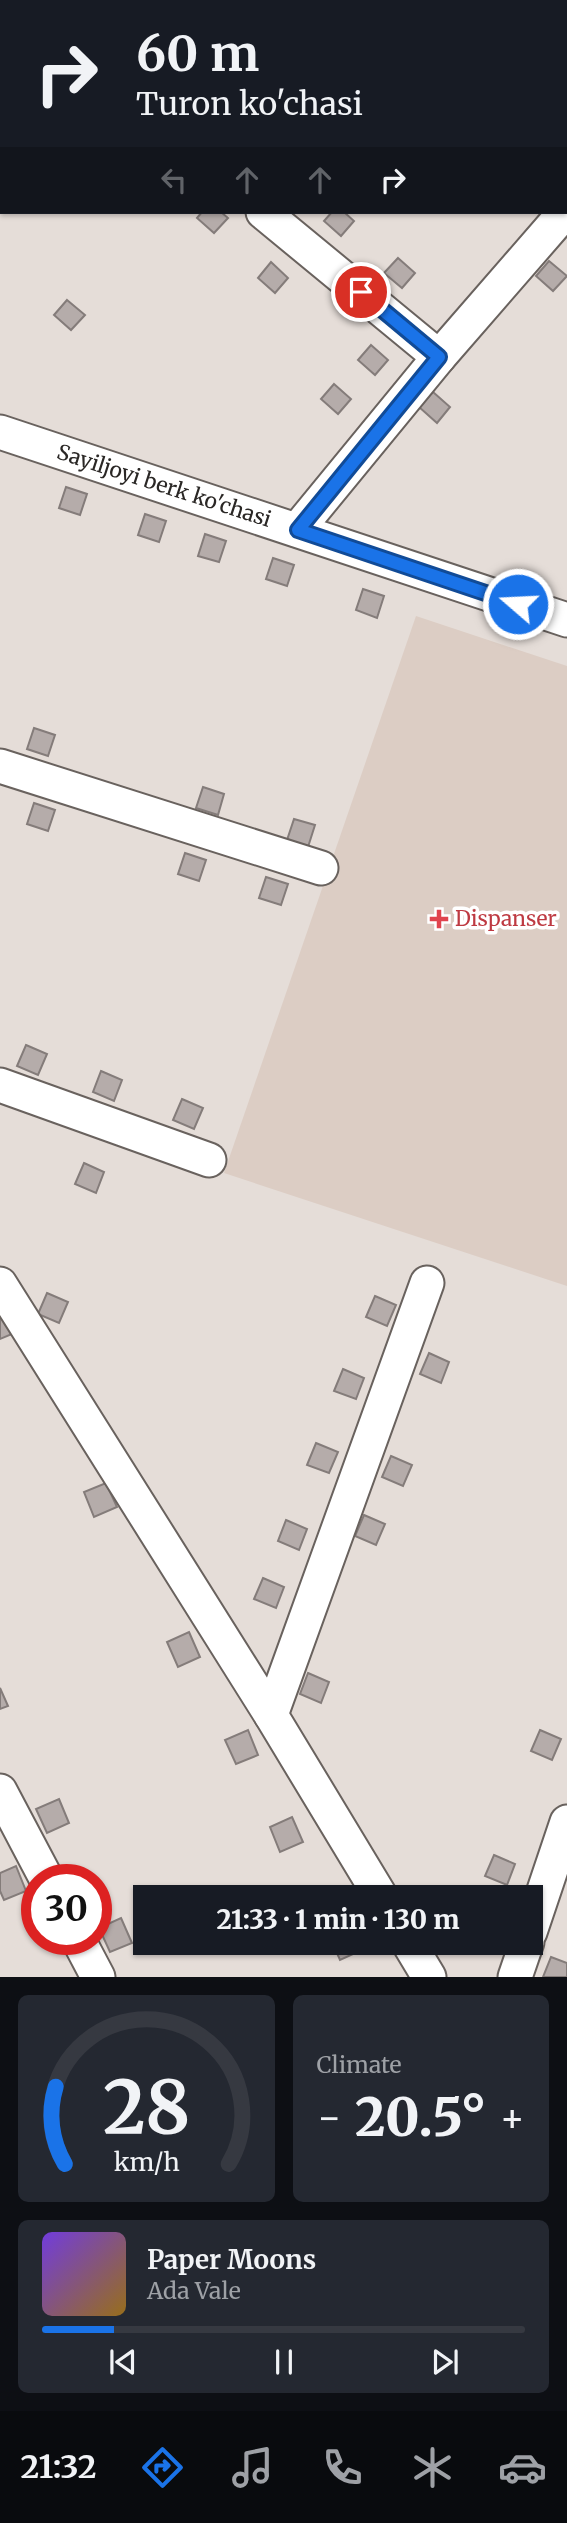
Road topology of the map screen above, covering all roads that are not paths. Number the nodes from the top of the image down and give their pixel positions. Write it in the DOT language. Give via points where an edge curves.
graph roads {
  1 [pos="265,214"];
  2 [pos="563,214"];
  3 [pos="439,357"];
  4 [pos="0,432"];
  5 [pos="298,530"];
  6 [pos="567,620"];
  7 [pos="0,766"];
  8 [pos="321,868"];
  9 [pos="0,1085"];
  10 [pos="209,1160"];
  11 [pos="427,1283"];
  12 [pos="0,1284"];
  13 [pos="271,1715"];
  14 [pos="0,1791"];
  15 [pos="567,1822"];
  16 [pos="39,1864"];
  17 [pos="373,1885"];
  18 [pos="543,1893"];
  19 [pos="86,1955"];
  20 [pos="416,1955"];
  21 [pos="523,1955"];
  22 [pos="98,1977"];
  23 [pos="429,1977"];
  24 [pos="515,1977"];
  1 -- 3 [label="street"];
  2 -- 3 [label="street"];
  3 -- 5 [label="street"];
  4 -- 5 [label="street, Sayiljoyi berk ko'chasi"];
  5 -- 6 [label="street, Sayiljoyi berk ko'chasi"];
  7 -- 8 [label="street"];
  9 -- 10 [label="street"];
  11 -- 13 [label="street"];
  12 -- 13 [label="street"];
  13 -- 17 [label="street"];
  14 -- 16 [label="street"];
  15 -- 18 [label="street"];
  19 -- 22 [label="street"];
  20 -- 23 [label="street"];
  21 -- 24 [label="street"];
}
